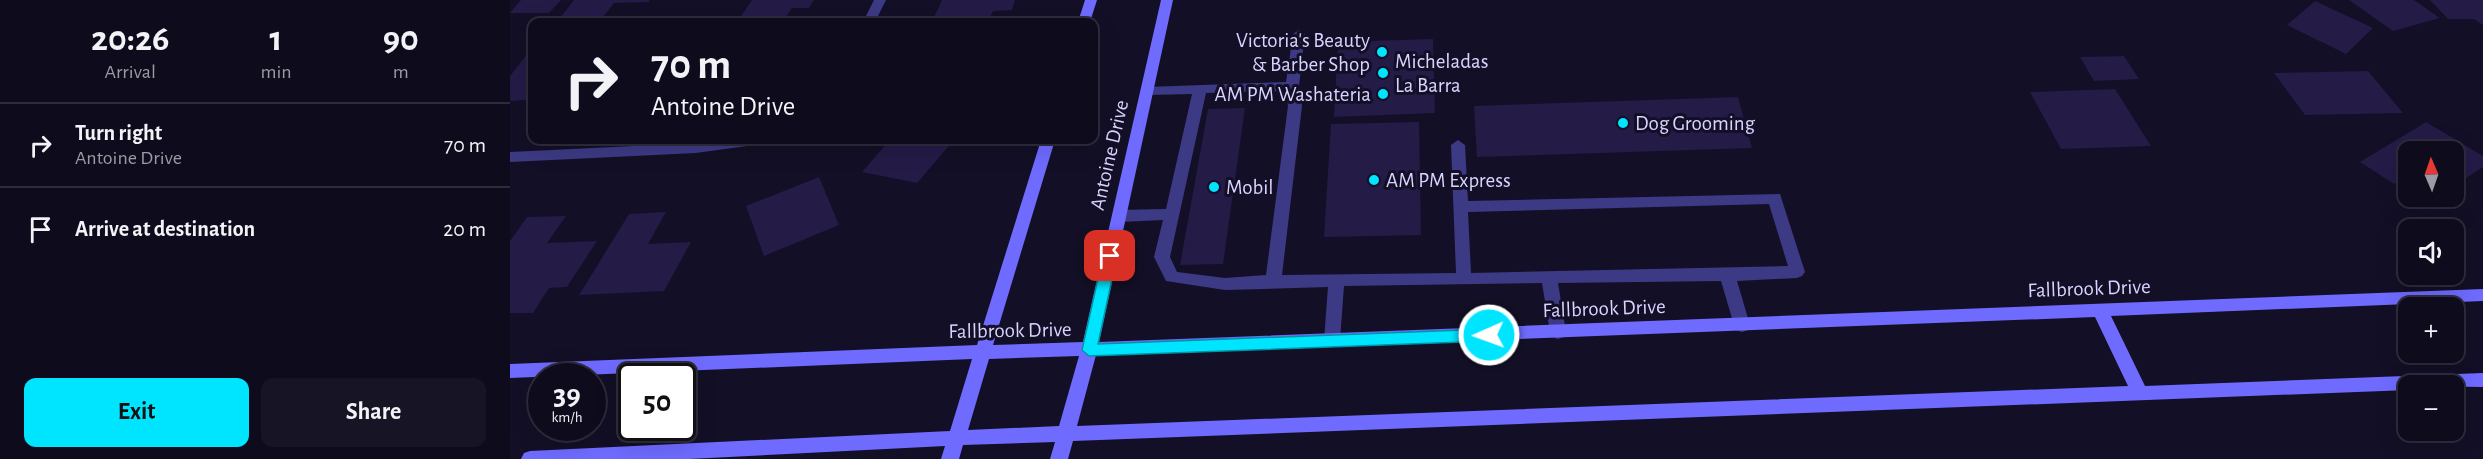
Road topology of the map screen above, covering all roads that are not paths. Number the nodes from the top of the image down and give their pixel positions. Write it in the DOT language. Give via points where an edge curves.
graph roads {
  1 [pos="880,0"];
  2 [pos="1091,0"];
  3 [pos="1167,0"];
  4 [pos="871,18"];
  5 [pos="1085,18"];
  6 [pos="1299,34"];
  7 [pos="1292,86"];
  8 [pos="1200,90"];
  9 [pos="1147,91"];
  10 [pos="725,144"];
  11 [pos="1047,144"];
  12 [pos="1458,145"];
  13 [pos="510,157"];
  14 [pos="1460,207"];
  15 [pos="1170,214"];
  16 [pos="1119,216"];
  17 [pos="1727,275"];
  18 [pos="1550,277"];
  19 [pos="1464,279"];
  20 [pos="1273,281"];
  21 [pos="1336,282"];
  22 [pos="2483,295"];
  23 [pos="2100,310"];
  24 [pos="1742,324"];
  25 [pos="1558,332"];
  26 [pos="1332,340"];
  27 [pos="1089,350"];
  28 [pos="982,352"];
  29 [pos="510,371"];
  30 [pos="2483,380"];
  31 [pos="2140,393"];
  32 [pos="1064,434"];
  33 [pos="957,438"];
  34 [pos="530,459"];
  35 [pos="950,459"];
  36 [pos="1059,459"];
  1 -- 4 [label="street"];
  2 -- 5 [label="main road"];
  3 -- 9 [label="main road, Antoine Drive"];
  6 -- 7 [label="street"];
  7 -- 8 [label="street"];
  7 -- 20 [label="street" via="1295,106"];
  8 -- 9 [label="street"];
  8 -- 15 [label="street"];
  9 -- 16 [label="main road, Antoine Drive"];
  10 -- 13 [label="street"];
  11 -- 28 [label="main road"];
  12 -- 14 [label="street"];
  14 -- 17 [label="street" via="1775,198 1797,272"];
  14 -- 19 [label="street"];
  15 -- 16 [label="street"];
  15 -- 20 [label="street" via="1162,257 1172,277 1226,284"];
  16 -- 27 [label="main road, Antoine Drive"];
  17 -- 18 [label="street"];
  17 -- 24 [label="street"];
  18 -- 19 [label="street"];
  18 -- 25 [label="street"];
  19 -- 21 [label="street"];
  20 -- 21 [label="street"];
  21 -- 26 [label="street"];
  22 -- 23 [label="main road, Fallbrook Drive"];
  23 -- 24 [label="main road, Fallbrook Drive"];
  23 -- 31 [label="main road"];
  24 -- 25 [label="main road, Fallbrook Drive"];
  25 -- 26 [label="main road, Fallbrook Drive"];
  26 -- 27 [label="main road, Fallbrook Drive"];
  27 -- 28 [label="main road, Fallbrook Drive"];
  27 -- 32 [label="main road, Antoine Drive"];
  28 -- 29 [label="main road, Fallbrook Drive"];
  28 -- 33 [label="main road"];
  30 -- 31 [label="main road"];
  31 -- 32 [label="main road"];
  32 -- 33 [label="main road"];
  32 -- 36 [label="main road, Antoine Drive"];
  33 -- 34 [label="main road"];
  33 -- 35 [label="main road"];
}
